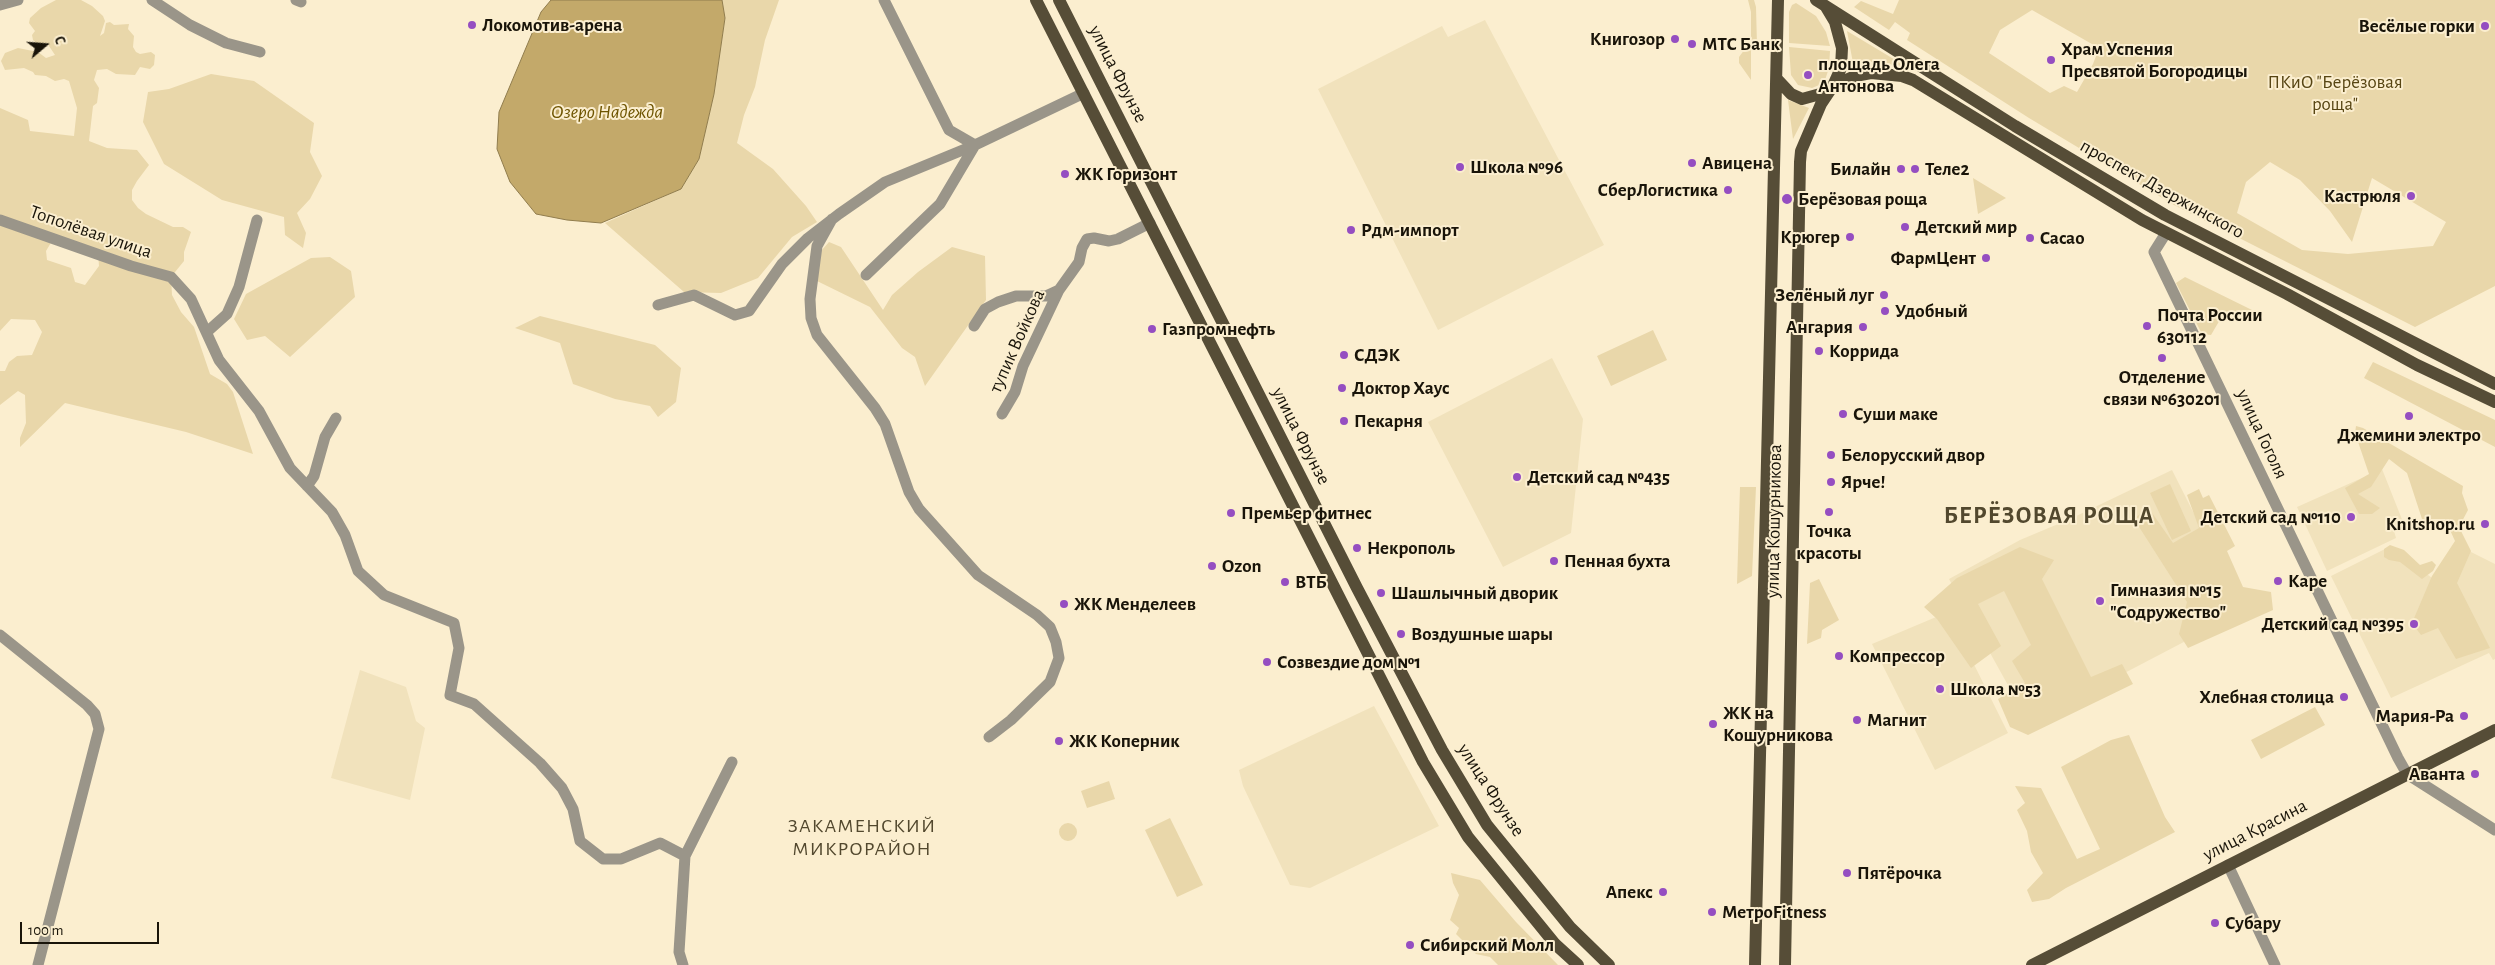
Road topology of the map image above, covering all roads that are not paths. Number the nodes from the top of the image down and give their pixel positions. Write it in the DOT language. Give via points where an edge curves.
graph roads {
  1 [pos="18,0"];
  2 [pos="152,0"];
  3 [pos="884,0"];
  4 [pos="1036,0"];
  5 [pos="1059,0"];
  6 [pos="1778,0"];
  7 [pos="1821,1"];
  8 [pos="0,4"];
  9 [pos="260,52"];
  10 [pos="1777,79"];
  11 [pos="1833,86"];
  12 [pos="1084,93"];
  13 [pos="975,145"];
  14 [pos="832,219"];
  15 [pos="0,220"];
  16 [pos="257,220"];
  17 [pos="1150,223"];
  18 [pos="2166,233"];
  19 [pos="866,276"];
  20 [pos="1059,290"];
  21 [pos="658,304"];
  22 [pos="974,326"];
  23 [pos="208,332"];
  24 [pos="2495,384"];
  25 [pos="2495,402"];
  26 [pos="1002,414"];
  27 [pos="336,418"];
  28 [pos="1282,440"];
  29 [pos="1263,450"];
  30 [pos="307,486"];
  31 [pos="1324,524"];
  32 [pos="1306,534"];
  33 [pos="0,635"];
  34 [pos="2495,730"];
  35 [pos="989,737"];
  36 [pos="732,762"];
  37 [pos="2407,774"];
  38 [pos="2495,830"];
  39 [pos="685,856"];
  40 [pos="2228,865"];
  41 [pos="38,965"];
  42 [pos="683,965"];
  43 [pos="1578,965"];
  44 [pos="1609,965"];
  45 [pos="1756,965"];
  46 [pos="1785,965"];
  47 [pos="2032,965"];
  48 [pos="2275,965"];
  1 -- 8 [label="street"];
  2 -- 9 [label="street" via="190,25 226,43"];
  3 -- 13 [label="street" via="949,130"];
  4 -- 12 [label="main road, улица Фрунзе"];
  5 -- 28 [label="main road, улица Фрунзе"];
  6 -- 10 [label="main road"];
  7 -- 11 [label="main road" via="1835,22 1842,48 1841,68"];
  7 -- 24 [label="main road, проспект Дзержинского" via="2015,126 2165,215"];
  10 -- 11 [label="main road" via="1791,94 1802,99 1824,93"];
  10 -- 45 [label="main road, улица Кошурникова"];
  11 -- 18 [label="main road, проспект Дзержинского" via="1871,73 1896,74 1913,80 2060,172"];
  11 -- 46 [label="main road, улица Кошурникова" via="1821,104 1801,151 1800,162"];
  12 -- 13 [label="street"];
  12 -- 17 [label="main road, улица Фрунзе"];
  13 -- 14 [label="street" via="885,182"];
  13 -- 19 [label="street" via="940,204"];
  14 -- 21 [label="street" via="782,264 749,311 735,316 694,295"];
  14 -- 35 [label="street" via="817,246 810,299 811,318 817,335 885,424 906,485 919,509 978,575 1050,627 1056,642 1059,658 1050,682"];
  15 -- 23 [label="street, Тополёвая улица" via="171,277 191,299"];
  16 -- 23 [label="street" via="239,287 228,314"];
  17 -- 20 [label="street" via="1118,239 1087,239 1079,262"];
  17 -- 29 [label="main road, улица Фрунзе"];
  18 -- 25 [label="main road, проспект Дзержинского" via="2417,365"];
  18 -- 37 [label="street, улица Гоголя" via="2154,252"];
  20 -- 22 [label="street, тупик Войкова" via="1046,296 1016,296 998,302 985,309"];
  20 -- 26 [label="street, тупик Войкова" via="1023,366 1015,392"];
  23 -- 30 [label="street" via="219,360 259,411 290,468"];
  27 -- 30 [label="street" via="325,437 314,476"];
  28 -- 29 [label="main road"];
  28 -- 31 [label="main road, улица Фрунзе"];
  29 -- 32 [label="main road, улица Фрунзе"];
  30 -- 39 [label="street" via="332,512 346,535 358,571 384,595 454,623 459,648 450,695 474,704 502,726 562,788 573,808 580,841 603,859 621,859 660,843"];
  31 -- 32 [label="main road"];
  31 -- 44 [label="main road, улица Фрунзе" via="1442,750 1487,825 1570,927"];
  32 -- 43 [label="main road, улица Фрунзе" via="1423,762 1468,837 1555,944"];
  33 -- 41 [label="street" via="88,705 95,714 99,729"];
  34 -- 37 [label="main road, улица Красина"];
  36 -- 39 [label="street"];
  37 -- 38 [label="street"];
  37 -- 40 [label="main road, улица Красина"];
  39 -- 42 [label="street" via="679,952"];
  40 -- 47 [label="main road, улица Красина"];
  40 -- 48 [label="street"];
}
